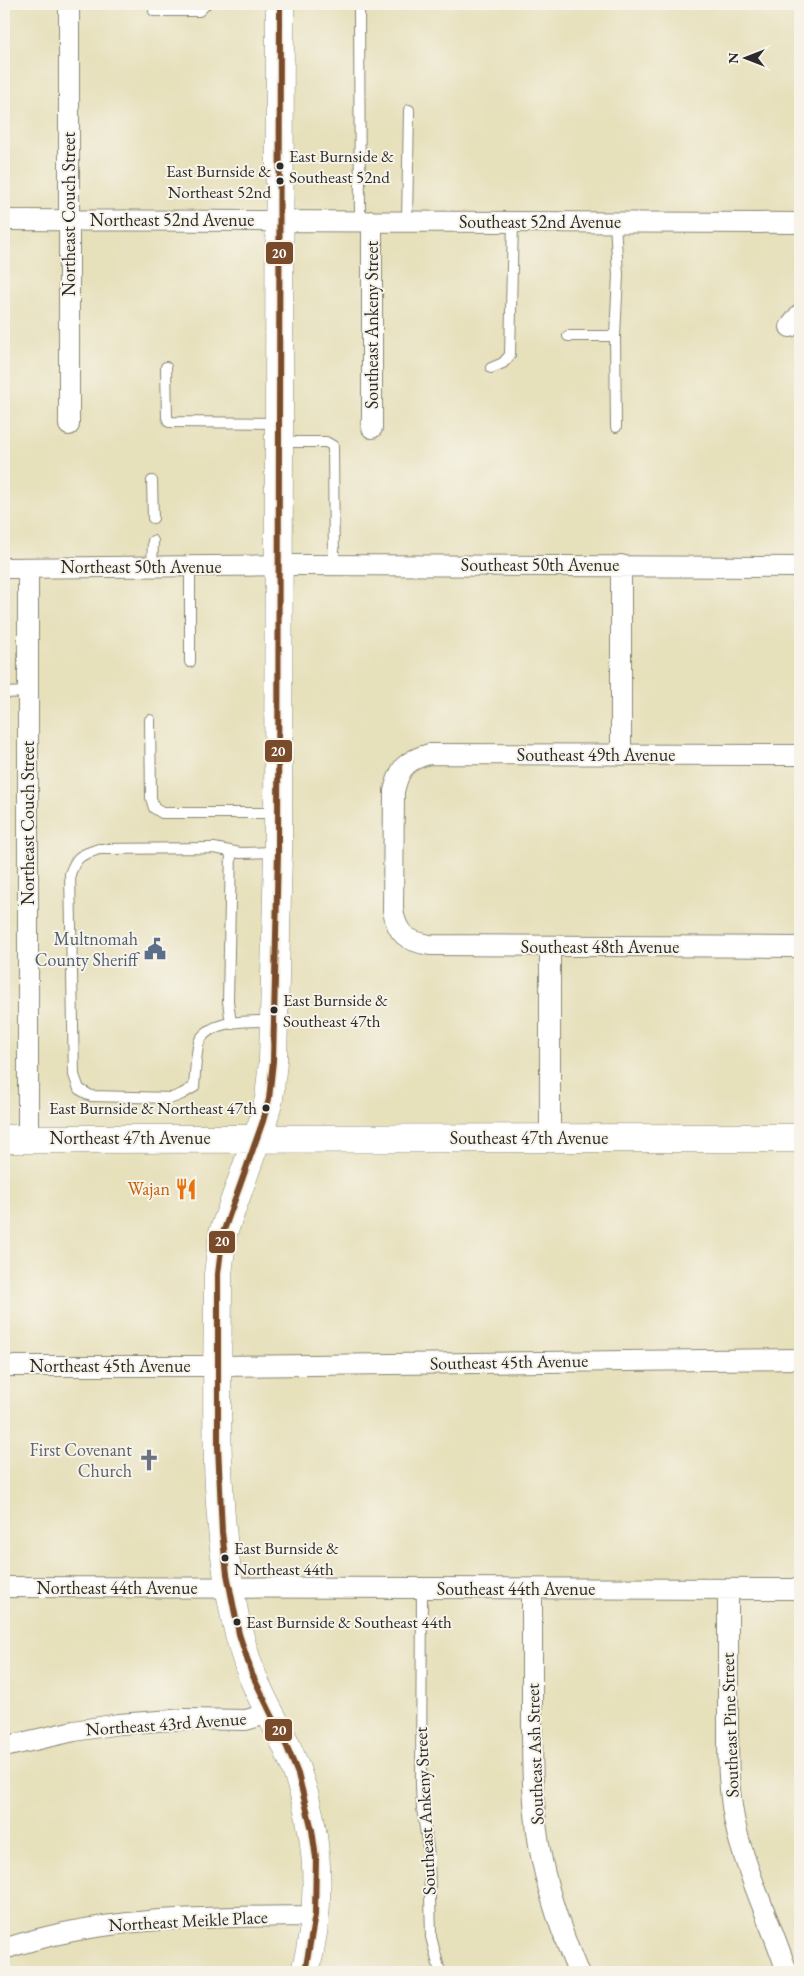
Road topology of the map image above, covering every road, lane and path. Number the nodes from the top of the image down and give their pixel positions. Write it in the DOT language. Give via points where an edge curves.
graph roads {
  1 [pos="69,4"];
  2 [pos="206,4"];
  3 [pos="280,4"];
  4 [pos="359,4"];
  5 [pos="154,11"];
  6 [pos="409,110"];
  7 [pos="4,220"];
  8 [pos="69,220"];
  9 [pos="280,220"];
  10 [pos="366,221"];
  11 [pos="407,221"];
  12 [pos="513,222"];
  13 [pos="615,222"];
  14 [pos="800,223"];
  15 [pos="568,336"];
  16 [pos="615,336"];
  17 [pos="166,368"];
  18 [pos="490,368"];
  19 [pos="69,425"];
  20 [pos="616,427"];
  21 [pos="372,428"];
  22 [pos="279,433"];
  23 [pos="152,481"];
  24 [pos="153,518"];
  25 [pos="153,541"];
  26 [pos="334,565"];
  27 [pos="621,565"];
  28 [pos="279,566"];
  29 [pos="800,566"];
  30 [pos="152,567"];
  31 [pos="190,567"];
  32 [pos="4,568"];
  33 [pos="28,568"];
  34 [pos="190,662"];
  35 [pos="28,692"];
  36 [pos="4,693"];
  37 [pos="150,720"];
  38 [pos="621,755"];
  39 [pos="800,755"];
  40 [pos="278,813"];
  41 [pos="231,851"];
  42 [pos="278,852"];
  43 [pos="402,933"];
  44 [pos="550,947"];
  45 [pos="800,947"];
  46 [pos="274,1021"];
  47 [pos="231,1024"];
  48 [pos="257,1138"];
  49 [pos="550,1138"];
  50 [pos="800,1138"];
  51 [pos="16,1139"];
  52 [pos="800,1360"];
  53 [pos="4,1366"];
  54 [pos="217,1366"];
  55 [pos="4,1587"];
  56 [pos="231,1588"];
  57 [pos="422,1589"];
  58 [pos="532,1589"];
  59 [pos="728,1589"];
  60 [pos="800,1589"];
  61 [pos="270,1713"];
  62 [pos="4,1747"];
  63 [pos="316,1916"];
  64 [pos="4,1949"];
  65 [pos="305,1972"];
  66 [pos="440,1972"];
  67 [pos="578,1972"];
  68 [pos="787,1972"];
  1 -- 8 [label="street, Northeast Couch Street"];
  2 -- 5 [label="lane" via="199,11"];
  3 -- 9 [label="main road"];
  4 -- 10 [label="lane"];
  6 -- 11 [label="lane"];
  7 -- 8 [label="street, Northeast 52nd Avenue"];
  8 -- 9 [label="street, Northeast 52nd Avenue"];
  8 -- 19 [label="street, Northeast Couch Street"];
  9 -- 10 [label="street, Southeast 52nd Avenue"];
  9 -- 22 [label="main road"];
  10 -- 11 [label="street, Southeast 52nd Avenue"];
  10 -- 21 [label="street, Southeast Ankeny Street"];
  11 -- 12 [label="street, Southeast 52nd Avenue"];
  12 -- 13 [label="street, Southeast 52nd Avenue"];
  12 -- 18 [label="lane" via="510,356"];
  13 -- 14 [label="street, Southeast 52nd Avenue"];
  13 -- 16 [label="lane" via="618,275"];
  15 -- 16 [label="lane"];
  16 -- 20 [label="lane"];
  17 -- 22 [label="lane" via="169,422"];
  22 -- 26 [label="lane" via="333,446"];
  22 -- 28 [label="main road"];
  23 -- 24 [label="lane"];
  25 -- 30 [label="lane"];
  26 -- 27 [label="street, Southeast 50th Avenue"];
  26 -- 28 [label="street, Southeast 50th Avenue"];
  27 -- 29 [label="street, Southeast 50th Avenue"];
  27 -- 38 [label="street"];
  28 -- 31 [label="street, Northeast 50th Avenue"];
  28 -- 40 [label="main road"];
  30 -- 31 [label="street, Northeast 50th Avenue"];
  30 -- 33 [label="street, Northeast 50th Avenue"];
  31 -- 34 [label="lane"];
  32 -- 33 [label="street, Northeast 50th Avenue"];
  33 -- 35 [label="street, Northeast Couch Street"];
  35 -- 36 [label="lane"];
  35 -- 51 [label="street, Northeast Couch Street"];
  37 -- 40 [label="lane" via="151,798 154,808 162,813"];
  38 -- 39 [label="street, Southeast 49th Avenue"];
  38 -- 43 [label="street, Southeast 49th Avenue" via="429,754 404,765 398,772 394,791 393,910 395,922"];
  40 -- 42 [label="main road"];
  41 -- 42 [label="lane"];
  41 -- 47 [label="lane" via="228,1001"];
  41 -- 47 [label="lane" via="214,848 99,849 75,860 70,883 74,1074 79,1089 91,1096 172,1098 182,1094 194,1087 200,1041 211,1029"];
  42 -- 46 [label="main road"];
  43 -- 44 [label="street, Southeast 48th Avenue" via="414,942 430,945"];
  44 -- 45 [label="street, Southeast 48th Avenue"];
  44 -- 49 [label="street"];
  46 -- 47 [label="lane"];
  46 -- 48 [label="main road" via="272,1081"];
  48 -- 49 [label="main road, Southeast 47th Avenue"];
  48 -- 51 [label="main road, Northeast 47th Avenue"];
  48 -- 54 [label="main road" via="220,1250"];
  49 -- 50 [label="main road, Southeast 47th Avenue"];
  52 -- 54 [label="street, Southeast 45th Avenue"];
  53 -- 54 [label="street, Northeast 45th Avenue"];
  54 -- 56 [label="main road" via="218,1497"];
  55 -- 56 [label="street, Northeast 44th Avenue"];
  56 -- 57 [label="street, Southeast 44th Avenue"];
  56 -- 61 [label="main road" via="246,1658"];
  57 -- 58 [label="street, Southeast 44th Avenue"];
  57 -- 66 [label="lane, Southeast Ankeny Street" via="420,1785 429,1855 431,1938"];
  58 -- 59 [label="street, Southeast 44th Avenue"];
  58 -- 67 [label="street, Southeast Ash Street" via="532,1788 536,1825 550,1895"];
  59 -- 60 [label="street, Southeast 44th Avenue"];
  59 -- 68 [label="street, Southeast Pine Street" via="728,1763 731,1797 747,1866"];
  61 -- 62 [label="street, Northeast 43rd Avenue" via="246,1720 185,1719 119,1724"];
  61 -- 63 [label="main road" via="296,1768 309,1814 316,1859"];
  63 -- 64 [label="street, Northeast Meikle Place" via="132,1921 60,1933"];
  63 -- 65 [label="main road"];
}
